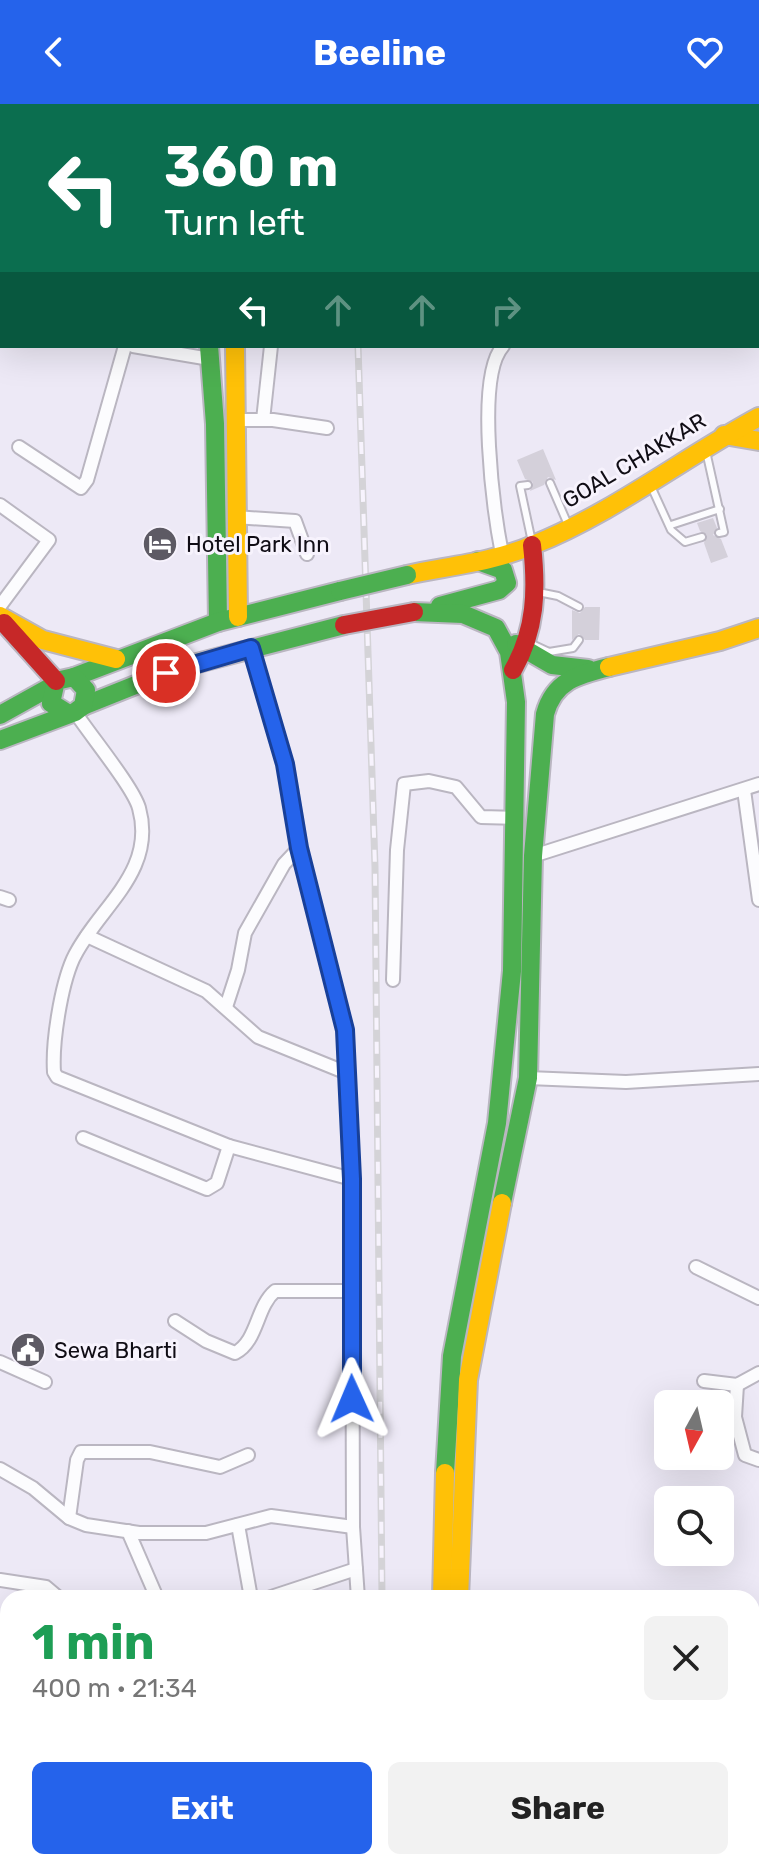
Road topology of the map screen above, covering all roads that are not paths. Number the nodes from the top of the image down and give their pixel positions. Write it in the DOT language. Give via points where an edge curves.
graph roads {
  1 [pos="124,348"];
  2 [pos="155,348"];
  3 [pos="235,348"];
  4 [pos="271,348"];
  5 [pos="501,348"];
  6 [pos="209,353"];
  7 [pos="759,417"];
  8 [pos="235,420"];
  9 [pos="263,420"];
  10 [pos="327,428"];
  11 [pos="724,435"];
  12 [pos="759,441"];
  13 [pos="19,447"];
  14 [pos="705,447"];
  15 [pos="550,483"];
  16 [pos="650,484"];
  17 [pos="528,485"];
  18 [pos="0,505"];
  19 [pos="720,509"];
  20 [pos="235,517"];
  21 [pos="671,525"];
  22 [pos="569,527"];
  23 [pos="719,533"];
  24 [pos="702,537"];
  25 [pos="532,545"];
  26 [pos="307,554"];
  27 [pos="502,554"];
  28 [pos="475,560"];
  29 [pos="537,592"];
  30 [pos="0,606"];
  31 [pos="579,607"];
  32 [pos="414,612"];
  33 [pos="238,617"];
  34 [pos="0,618"];
  35 [pos="218,622"];
  36 [pos="759,628"];
  37 [pos="502,634"];
  38 [pos="579,640"];
  39 [pos="526,647"];
  40 [pos="251,648"];
  41 [pos="116,659"];
  42 [pos="603,668"];
  43 [pos="513,670"];
  44 [pos="61,681"];
  45 [pos="75,710"];
  46 [pos="0,715"];
  47 [pos="0,740"];
  48 [pos="759,784"];
  49 [pos="744,790"];
  50 [pos="516,818"];
  51 [pos="299,848"];
  52 [pos="533,856"];
  53 [pos="759,900"];
  54 [pos="87,936"];
  55 [pos="393,980"];
  56 [pos="226,1007"];
  57 [pos="347,1073"];
  58 [pos="759,1074"];
  59 [pos="528,1078"];
  60 [pos="83,1138"];
  61 [pos="229,1146"];
  62 [pos="352,1179"];
  63 [pos="696,1267"];
  64 [pos="352,1291"];
  65 [pos="759,1298"];
  66 [pos="175,1321"];
  67 [pos="0,1362"];
  68 [pos="759,1373"];
  69 [pos="704,1381"];
  70 [pos="45,1382"];
  71 [pos="737,1385"];
  72 [pos="248,1455"];
  73 [pos="759,1460"];
  74 [pos="0,1469"];
  75 [pos="69,1518"];
  76 [pos="238,1525"];
  77 [pos="353,1527"];
  78 [pos="128,1531"];
  79 [pos="356,1569"];
  80 [pos="0,1580"];
  81 [pos="50,1590"];
  82 [pos="154,1590"];
  83 [pos="250,1590"];
  84 [pos="292,1590"];
  85 [pos="357,1590"];
  86 [pos="442,1590"];
  87 [pos="459,1590"];
  1 -- 13 [label="street" via="81,488"];
  2 -- 6 [label="street"];
  3 -- 8 [label="main road"];
  4 -- 9 [label="street"];
  5 -- 27 [label="street" via="494,357 490,400 490,489"];
  6 -- 35 [label="main road"];
  7 -- 11 [label="main road, GOAL CHAKKAR"];
  8 -- 9 [label="street"];
  8 -- 20 [label="main road"];
  9 -- 10 [label="street"];
  11 -- 12 [label="main road"];
  11 -- 14 [label="main road, GOAL CHAKKAR"];
  14 -- 16 [label="main road, GOAL CHAKKAR"];
  14 -- 19 [label="lane"];
  15 -- 22 [label="lane"];
  16 -- 21 [label="lane"];
  16 -- 22 [label="main road, GOAL CHAKKAR"];
  17 -- 25 [label="lane" via="520,486"];
  18 -- 30 [label="street" via="49,540"];
  19 -- 21 [label="lane"];
  19 -- 23 [label="lane" via="724,532"];
  20 -- 26 [label="street" via="295,521"];
  20 -- 33 [label="main road"];
  21 -- 24 [label="lane" via="685,542"];
  22 -- 25 [label="main road, GOAL CHAKKAR"];
  25 -- 27 [label="main road, GOAL CHAKKAR"];
  25 -- 29 [label="main road"];
  27 -- 28 [label="main road, GOAL CHAKKAR"];
  28 -- 32 [label="main road" via="503,570 507,583 471,599"];
  28 -- 33 [label="main road, GOAL CHAKKAR, bridge"];
  29 -- 31 [label="lane"];
  29 -- 39 [label="main road"];
  32 -- 37 [label="main road" via="465,614"];
  32 -- 40 [label="main road, bridge"];
  33 -- 35 [label="main road, GOAL CHAKKAR"];
  34 -- 41 [label="main road" via="43,640"];
  34 -- 44 [label="main road"];
  35 -- 41 [label="main road, GOAL CHAKKAR"];
  36 -- 42 [label="main road"];
  37 -- 39 [label="main road"];
  37 -- 43 [label="main road"];
  38 -- 39 [label="lane" via="573,648 549,652"];
  39 -- 42 [label="main road" via="566,669"];
  39 -- 43 [label="main road"];
  40 -- 45 [label="main road" via="116,689"];
  40 -- 51 [label="street" via="285,764"];
  41 -- 44 [label="main road, GOAL CHAKKAR"];
  42 -- 52 [label="main road" via="559,685 550,695"];
  43 -- 50 [label="main road"];
  44 -- 45 [label="main road" via="51,703"];
  44 -- 45 [label="main road" via="86,690"];
  44 -- 46 [label="main road, GOAL CHAKKAR"];
  45 -- 47 [label="main road"];
  45 -- 54 [label="street" via="136,800 141,825 128,883"];
  48 -- 49 [label="street"];
  49 -- 52 [label="street"];
  49 -- 53 [label="street"];
  50 -- 55 [label="street" via="481,817 463,791 438,781 404,784"];
  50 -- 86 [label="main road" via="509,1013 500,1093 452,1356"];
  51 -- 56 [label="street" via="284,864 245,933"];
  51 -- 57 [label="street" via="341,1006"];
  52 -- 59 [label="main road"];
  54 -- 56 [label="street" via="206,991"];
  54 -- 61 [label="street" via="64,985 53,1064 57,1077"];
  56 -- 57 [label="street" via="258,1037"];
  57 -- 62 [label="street"];
  58 -- 59 [label="street" via="626,1082"];
  59 -- 87 [label="main road" via="468,1380"];
  60 -- 61 [label="street" via="207,1189 217,1183"];
  61 -- 62 [label="street"];
  62 -- 64 [label="street"];
  63 -- 65 [label="street"];
  64 -- 66 [label="street" via="275,1291 248,1342 235,1353"];
  64 -- 77 [label="street"];
  67 -- 70 [label="street"];
  68 -- 71 [label="street"];
  69 -- 71 [label="street"];
  71 -- 73 [label="street" via="737,1434 745,1455"];
  72 -- 75 [label="street" via="220,1467 150,1452 81,1452"];
  74 -- 75 [label="street"];
  75 -- 78 [label="street"];
  76 -- 77 [label="street" via="271,1516"];
  76 -- 78 [label="street" via="206,1533"];
  76 -- 83 [label="street"];
  77 -- 79 [label="street"];
  78 -- 82 [label="street"];
  79 -- 84 [label="street"];
  79 -- 85 [label="street"];
  80 -- 81 [label="street"];
}
